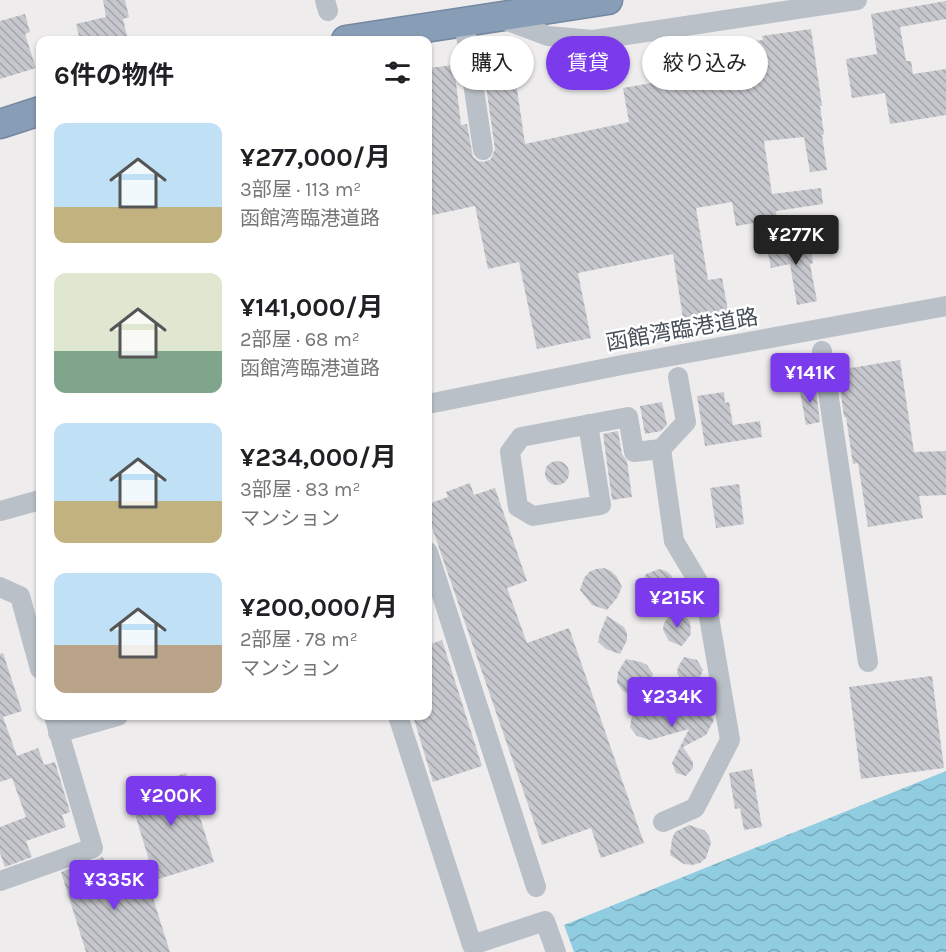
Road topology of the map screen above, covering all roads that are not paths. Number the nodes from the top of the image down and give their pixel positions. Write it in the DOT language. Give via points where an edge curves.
graph roads {
  1 [pos="608,0"];
  2 [pos="857,0"];
  3 [pos="498,9"];
  4 [pos="464,22"];
  5 [pos="390,36"];
  6 [pos="36,112"];
  7 [pos="0,124"];
  8 [pos="483,150"];
  9 [pos="946,306"];
  10 [pos="822,351"];
  11 [pos="678,377"];
  12 [pos="432,403"];
  13 [pos="588,424"];
  14 [pos="661,449"];
  15 [pos="36,501"];
  16 [pos="0,511"];
  17 [pos="432,564"];
  18 [pos="0,587"];
  19 [pos="36,654"];
  20 [pos="868,662"];
  21 [pos="87,720"];
  22 [pos="399,720"];
  23 [pos="56,724"];
  24 [pos="663,822"];
  25 [pos="0,881"];
  26 [pos="536,887"];
  27 [pos="556,952"];
  1 -- 3 [label="highway"];
  2 -- 3 [label="street" via="593,40 548,36"];
  3 -- 4 [label="highway"];
  4 -- 5 [label="highway"];
  4 -- 8 [label="street"];
  6 -- 7 [label="highway"];
  9 -- 12 [label="street, 函館湾臨港道路"];
  10 -- 20 [label="street"];
  11 -- 14 [label="street" via="686,422"];
  13 -- 13 [label="street" via="521,437 510,452 518,507 534,516 601,505"];
  13 -- 14 [label="street" via="628,417 634,452"];
  14 -- 24 [label="street" via="674,541 705,593 730,740 695,808"];
  15 -- 16 [label="street"];
  17 -- 26 [label="street"];
  18 -- 19 [label="street" via="20,596"];
  21 -- 23 [label="street"];
  22 -- 27 [label="street" via="472,945 545,921"];
  23 -- 25 [label="street" via="93,848"];
}
